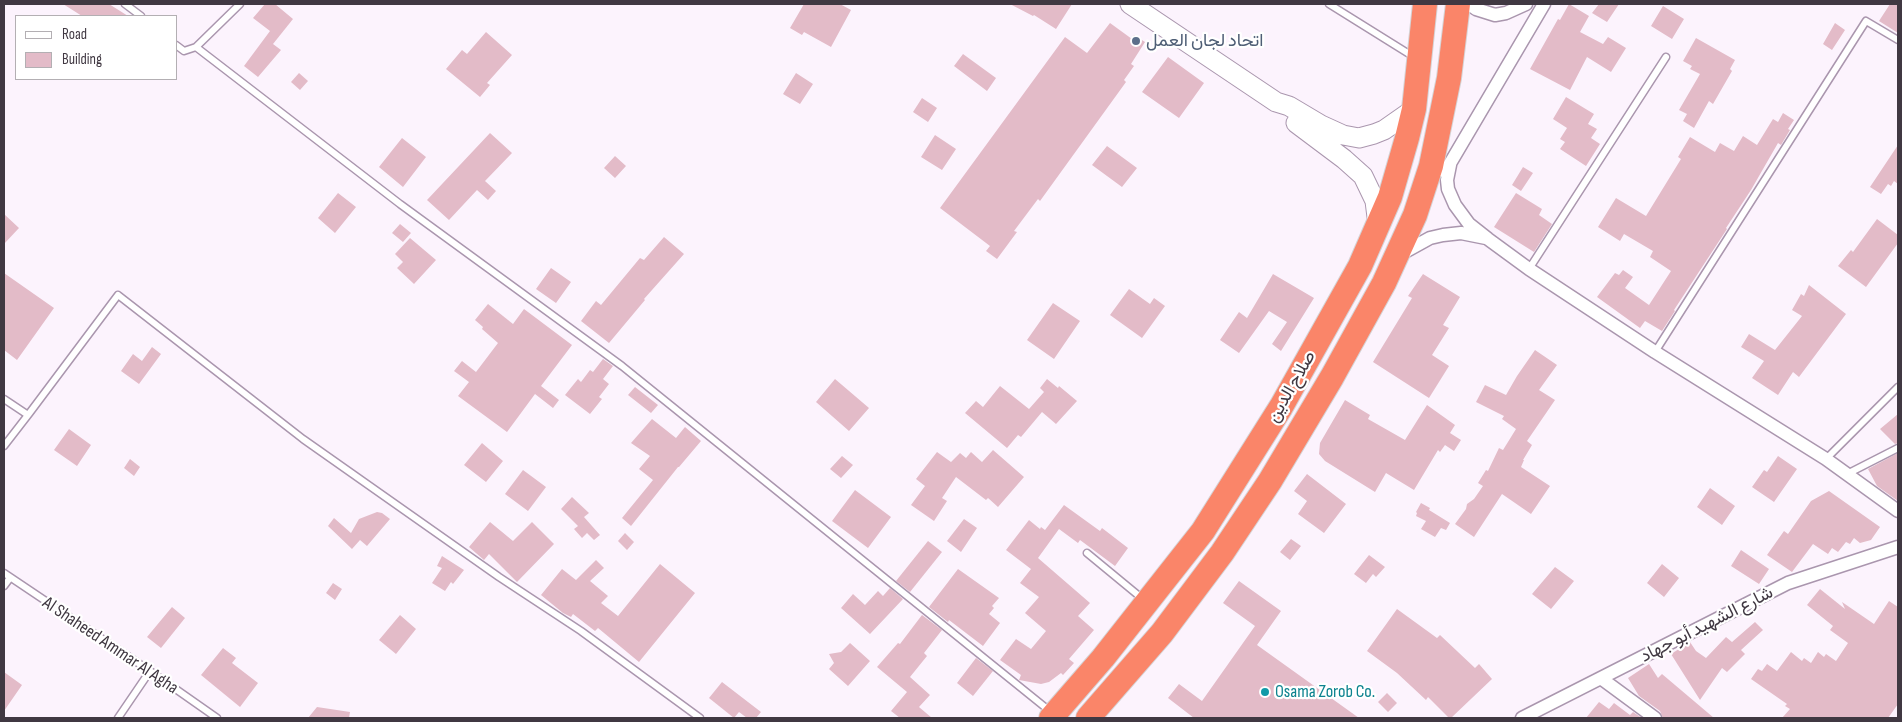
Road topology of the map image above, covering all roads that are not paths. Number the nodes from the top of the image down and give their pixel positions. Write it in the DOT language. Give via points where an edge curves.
graph roads {
  1 [pos="125,4"];
  2 [pos="240,4"];
  3 [pos="1130,4"];
  4 [pos="1329,4"];
  5 [pos="1425,4"];
  6 [pos="1458,4"];
  7 [pos="1469,4"];
  8 [pos="1526,4"];
  9 [pos="1544,4"];
  10 [pos="140,15"];
  11 [pos="1898,40"];
  12 [pos="178,46"];
  13 [pos="196,47"];
  14 [pos="1666,58"];
  15 [pos="1419,60"];
  16 [pos="1276,102"];
  17 [pos="1414,109"];
  18 [pos="1450,166"];
  19 [pos="1415,215"];
  20 [pos="1378,225"];
  21 [pos="1488,239"];
  22 [pos="1398,257"];
  23 [pos="1529,269"];
  24 [pos="1655,352"];
  25 [pos="1898,387"];
  26 [pos="4,399"];
  27 [pos="28,415"];
  28 [pos="4,446"];
  29 [pos="1898,448"];
  30 [pos="1826,459"];
  31 [pos="1847,474"];
  32 [pos="1898,512"];
  33 [pos="1203,531"];
  34 [pos="1898,547"];
  35 [pos="1087,553"];
  36 [pos="1222,553"];
  37 [pos="4,574"];
  38 [pos="10,578"];
  39 [pos="4,586"];
  40 [pos="1146,605"];
  41 [pos="1162,633"];
  42 [pos="150,672"];
  43 [pos="1602,679"];
  44 [pos="1052,716"];
  45 [pos="118,718"];
  46 [pos="216,718"];
  47 [pos="700,718"];
  48 [pos="1088,718"];
  49 [pos="1522,718"];
  50 [pos="1655,718"];
  1 -- 10 [label="lane"];
  2 -- 13 [label="lane"];
  3 -- 16 [label="main road"];
  4 -- 15 [label="lane"];
  5 -- 15 [label="highway, صلاح الدين"];
  6 -- 19 [label="highway, صلاح الدين" via="1442,118"];
  7 -- 8 [label="street" via="1495,15"];
  9 -- 18 [label="street"];
  11 -- 24 [label="lane" via="1866,21"];
  12 -- 13 [label="lane" via="184,51"];
  13 -- 44 [label="lane" via="400,204 622,366"];
  14 -- 23 [label="lane"];
  15 -- 17 [label="highway, صلاح الدين"];
  16 -- 17 [label="main road" via="1343,135 1359,138 1384,130"];
  16 -- 20 [label="main road" via="1285,115 1363,176 1375,201"];
  17 -- 20 [label="highway, صلاح الدين" via="1397,175"];
  18 -- 19 [label="street"];
  18 -- 21 [label="street" via="1448,189 1456,205 1469,224"];
  19 -- 22 [label="highway, صلاح الدين"];
  20 -- 33 [label="highway, صلاح الدين" via="1360,266 1300,375"];
  21 -- 22 [label="street" via="1461,233 1443,235 1423,241"];
  21 -- 23 [label="street"];
  22 -- 36 [label="highway, صلاح الدين" via="1332,377 1270,481"];
  23 -- 24 [label="street"];
  24 -- 30 [label="street"];
  25 -- 30 [label="lane"];
  26 -- 27 [label="lane"];
  27 -- 28 [label="lane"];
  27 -- 47 [label="lane" via="118,295 303,439 499,577 581,630"];
  29 -- 31 [label="lane"];
  30 -- 31 [label="street"];
  31 -- 32 [label="street"];
  33 -- 36 [label="highway" via="1202,542 1206,549"];
  33 -- 40 [label="highway, صلاح الدين"];
  34 -- 43 [label="street, شارع الشهيد أبو جهاد" via="1788,583"];
  35 -- 40 [label="lane"];
  36 -- 41 [label="highway, صلاح الدين"];
  37 -- 38 [label="lane, Al Shaheed Ammar Al Agha"];
  38 -- 39 [label="lane"];
  38 -- 42 [label="lane, Al Shaheed Ammar Al Agha"];
  40 -- 41 [label="highway" via="1162,610"];
  40 -- 44 [label="highway, صلاح الدين"];
  41 -- 48 [label="highway, صلاح الدين"];
  42 -- 45 [label="lane"];
  42 -- 46 [label="lane, Al Shaheed Ammar Al Agha"];
  43 -- 49 [label="street, شارع الشهيد أبو جهاد"];
  43 -- 50 [label="street"];
}
